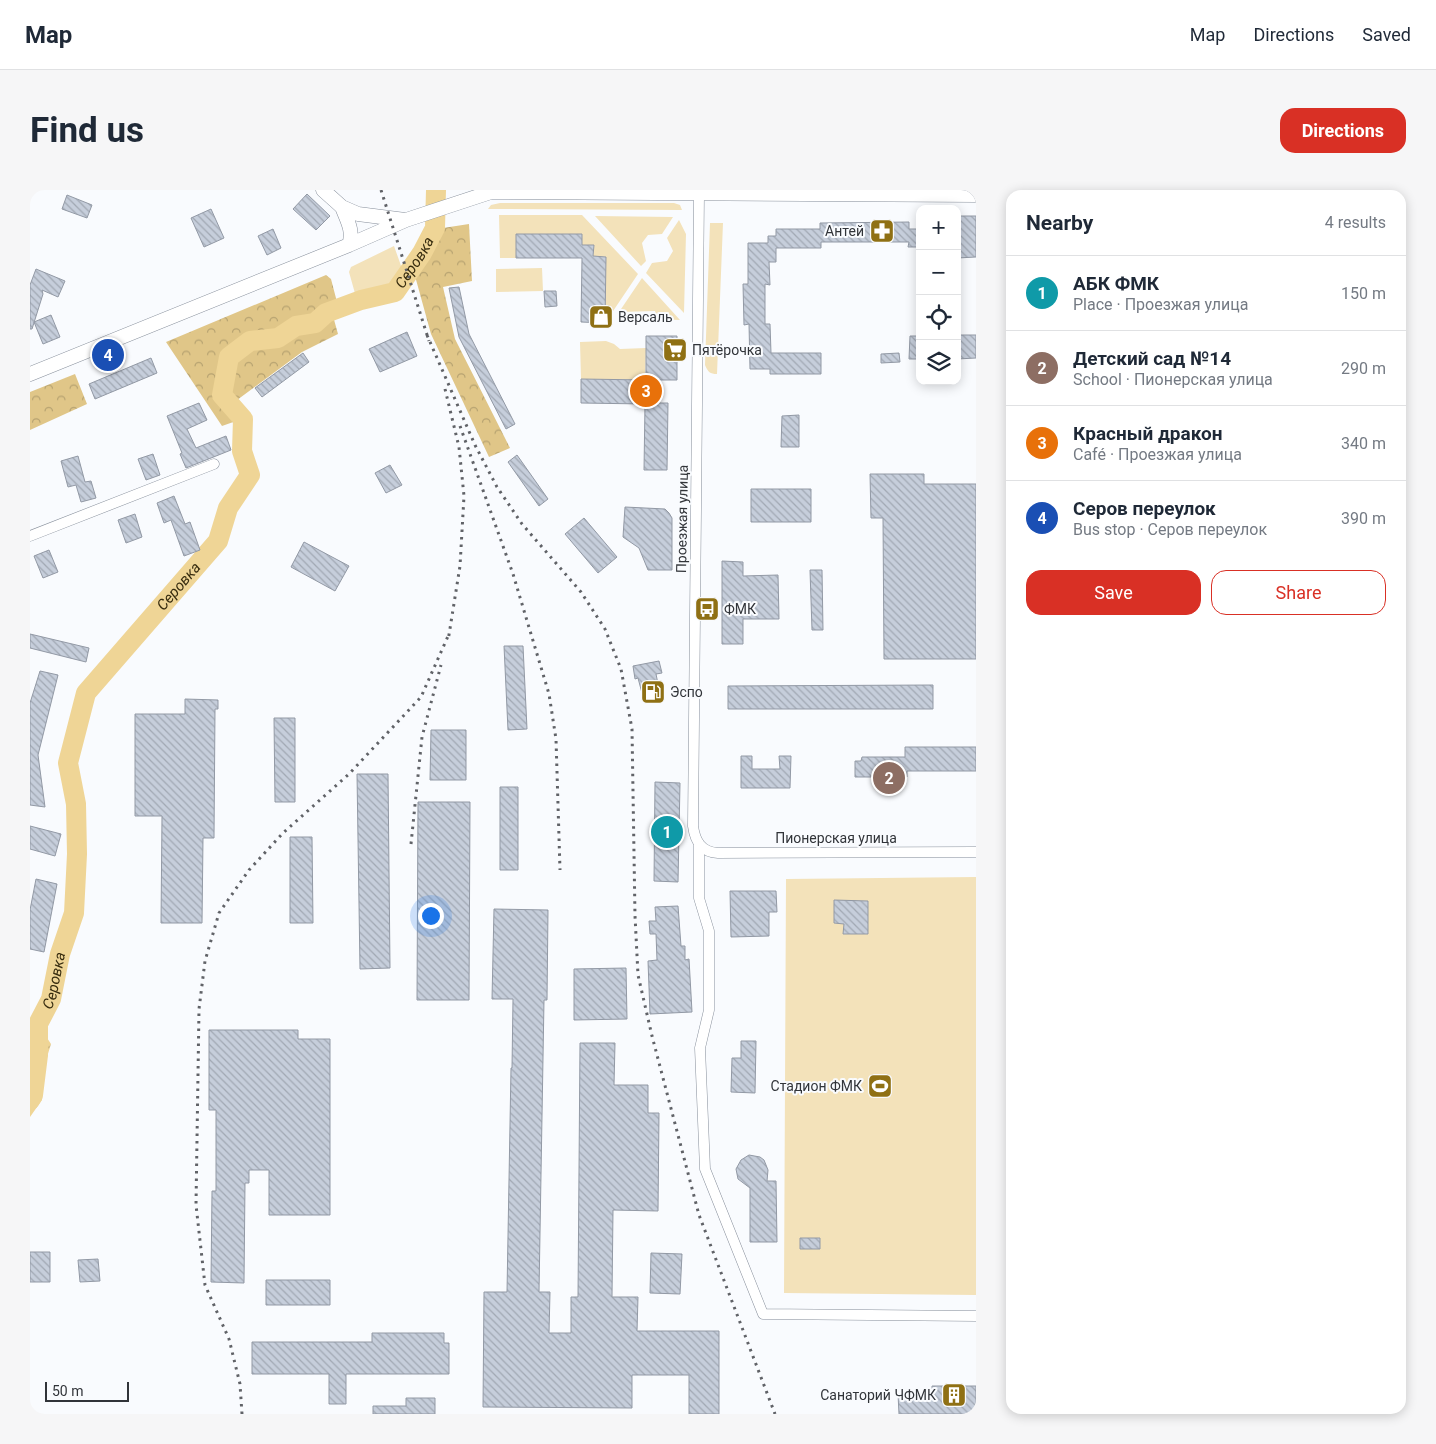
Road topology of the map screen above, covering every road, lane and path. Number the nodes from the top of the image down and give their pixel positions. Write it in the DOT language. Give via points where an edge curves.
graph roads {
  1 [pos="323,190"];
  2 [pos="699,194"];
  3 [pos="976,195"];
  4 [pos="342,207"];
  5 [pos="406,220"];
  6 [pos="348,245"];
  7 [pos="30,374"];
  8 [pos="214,464"];
  9 [pos="30,536"];
  10 [pos="699,844"];
  11 [pos="976,852"];
  12 [pos="976,1316"];
  1 -- 4 [label="street"];
  2 -- 3 [label="street"];
  2 -- 5 [label="street" via="491,192"];
  2 -- 10 [label="street, Проезжая улица" via="693,826"];
  4 -- 5 [label="street" via="358,214"];
  4 -- 6 [label="street" via="351,228"];
  5 -- 6 [label="street"];
  6 -- 7 [label="street"];
  8 -- 9 [label="street"];
  10 -- 11 [label="street, Пионерская улица" via="704,850 718,853"];
  10 -- 12 [label="street, Проезжая улица" via="699,898 709,931 709,1010 700,1048 705,1169 763,1314"];
}
